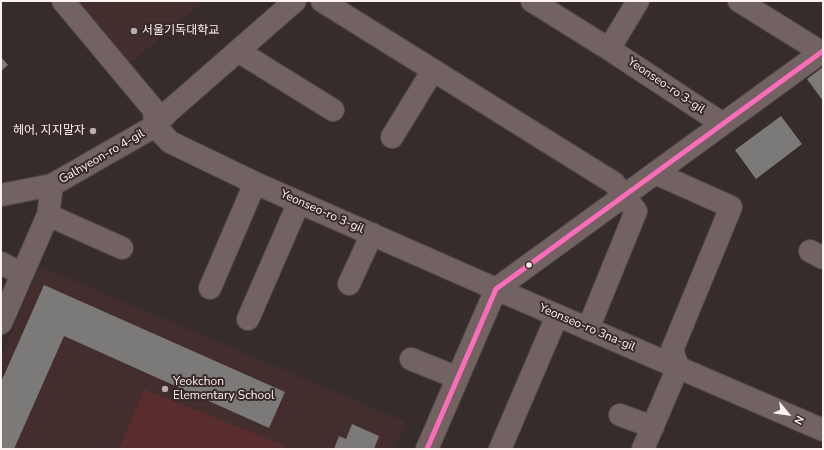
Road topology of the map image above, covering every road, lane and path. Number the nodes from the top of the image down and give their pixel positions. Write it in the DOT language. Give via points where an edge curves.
graph roads {
  1 [pos="63,1"];
  2 [pos="295,1"];
  3 [pos="322,1"];
  4 [pos="532,1"];
  5 [pos="638,1"];
  6 [pos="739,1"];
  7 [pos="609,49"];
  8 [pos="238,51"];
  9 [pos="822,51"];
  10 [pos="433,70"];
  11 [pos="334,110"];
  12 [pos="161,119"];
  13 [pos="723,124"];
  14 [pos="392,137"];
  15 [pos="655,173"];
  16 [pos="255,182"];
  17 [pos="52,185"];
  18 [pos="1,195"];
  19 [pos="625,195"];
  20 [pos="299,202"];
  21 [pos="48,215"];
  22 [pos="372,234"];
  23 [pos="122,248"];
  24 [pos="1,264"];
  25 [pos="22,274"];
  26 [pos="349,284"];
  27 [pos="210,288"];
  28 [pos="496,289"];
  29 [pos="557,316"];
  30 [pos="248,320"];
  31 [pos="1,322"];
  32 [pos="588,329"];
  33 [pos="411,359"];
  34 [pos="678,367"];
  35 [pos="458,378"];
  36 [pos="620,415"];
  37 [pos="652,427"];
  38 [pos="823,430"];
  39 [pos="429,449"];
  40 [pos="500,449"];
  41 [pos="643,449"];
  1 -- 12 [label="street"];
  2 -- 8 [label="street, Galhyeon-ro 4-gil"];
  3 -- 10 [label="street"];
  4 -- 7 [label="street, Yeonseo-ro 3-gil"];
  5 -- 7 [label="street"];
  6 -- 9 [label="street"];
  7 -- 13 [label="street, Yeonseo-ro 3-gil"];
  8 -- 11 [label="street"];
  8 -- 12 [label="street, Galhyeon-ro 4-gil"];
  9 -- 13 [label="street"];
  10 -- 14 [label="street"];
  10 -- 19 [label="street" via="614,183"];
  12 -- 16 [label="street, Yeonseo-ro 3-gil" via="170,142"];
  12 -- 17 [label="street, Galhyeon-ro 4-gil"];
  13 -- 15 [label="street"];
  15 -- 19 [label="street"];
  15 -- 34 [label="street" via="731,207 672,350"];
  16 -- 20 [label="street, Yeonseo-ro 3-gil"];
  16 -- 27 [label="street"];
  17 -- 18 [label="street, Galhyeon-ro 4-gil"];
  17 -- 21 [label="street"];
  19 -- 28 [label="street"];
  19 -- 32 [label="street" via="636,211"];
  20 -- 22 [label="street, Yeonseo-ro 3-gil"];
  20 -- 30 [label="street"];
  21 -- 23 [label="street"];
  21 -- 25 [label="street"];
  22 -- 26 [label="street"];
  22 -- 28 [label="street, Yeonseo-ro 3-gil"];
  24 -- 25 [label="street"];
  25 -- 31 [label="street"];
  28 -- 29 [label="street, Yeonseo-ro 3na-gil"];
  28 -- 35 [label="street"];
  29 -- 32 [label="street, Yeonseo-ro 3na-gil"];
  29 -- 40 [label="street"];
  32 -- 34 [label="street, Yeonseo-ro 3na-gil"];
  33 -- 35 [label="street"];
  34 -- 37 [label="street"];
  34 -- 38 [label="street, Yeonseo-ro 3na-gil"];
  35 -- 39 [label="street"];
  36 -- 37 [label="street"];
  37 -- 41 [label="street"];
}
